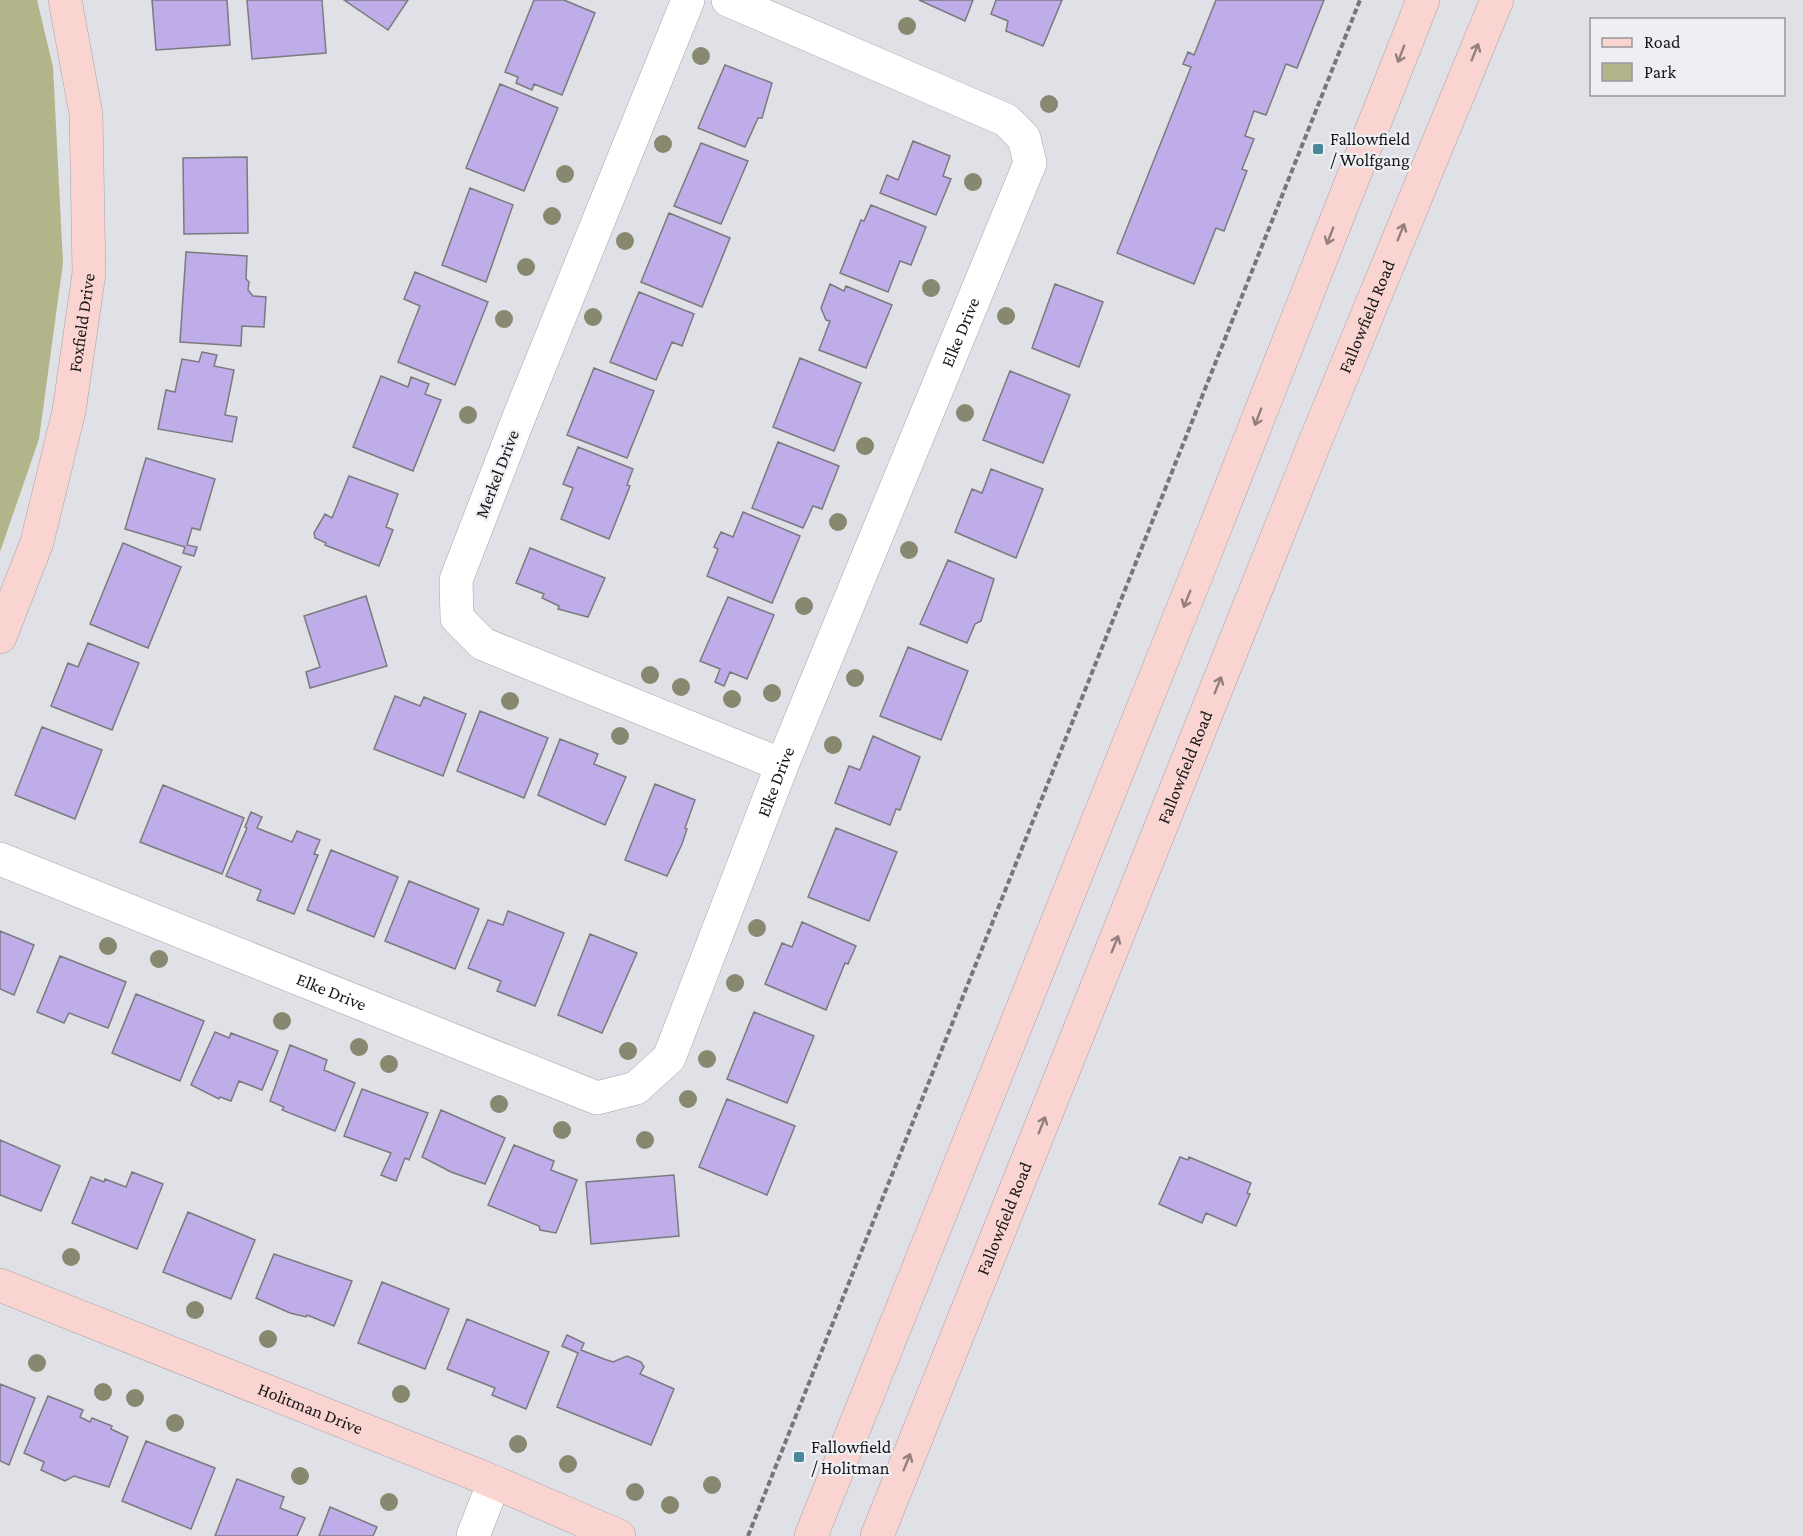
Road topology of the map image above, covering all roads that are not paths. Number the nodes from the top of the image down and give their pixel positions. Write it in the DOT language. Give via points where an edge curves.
graph roads {
  1 [pos="65,0"];
  2 [pos="688,0"];
  3 [pos="728,0"];
  4 [pos="1423,0"];
  5 [pos="1497,0"];
  6 [pos="0,637"];
  7 [pos="782,765"];
  8 [pos="0,859"];
  9 [pos="0,1285"];
  10 [pos="494,1482"];
  11 [pos="473,1536"];
  12 [pos="619,1536"];
  13 [pos="812,1536"];
  14 [pos="878,1536"];
  1 -- 6 [label="main road, Foxfield Drive" via="86,114 89,273 69,411 37,542"];
  2 -- 7 [label="street, Merkel Drive" via="456,580 457,618 483,644"];
  3 -- 7 [label="street, Elke Drive" via="1006,120 1024,138 1030,163"];
  4 -- 13 [label="main road, one-way"];
  14 -- 5 [label="main road, Fallowfield Road, one-way" via="1315,442"];
  7 -- 8 [label="street, Elke Drive" via="669,1058 636,1088 597,1098"];
  9 -- 10 [label="main road, Holitman Drive"];
  10 -- 11 [label="street"];
  10 -- 12 [label="main road, Holitman Drive"];
}
